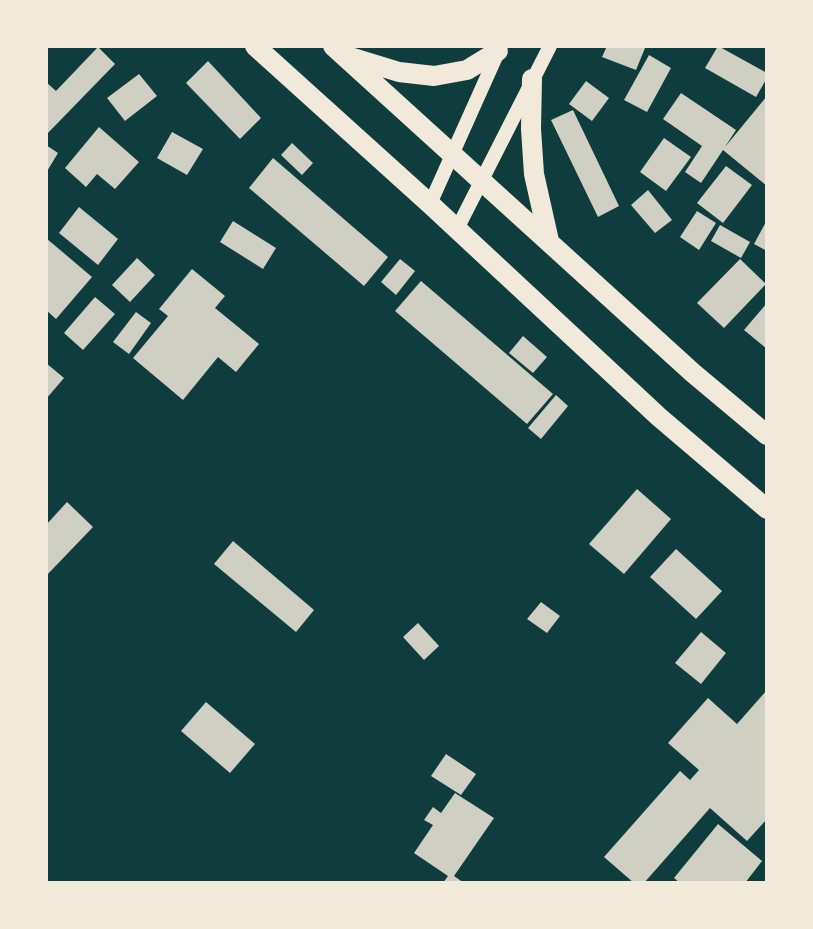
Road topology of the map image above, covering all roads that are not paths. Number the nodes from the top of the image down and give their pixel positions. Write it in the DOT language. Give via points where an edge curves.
graph roads {
  1 [pos="255,46"];
  2 [pos="550,46"];
  3 [pos="500,49"];
  4 [pos="338,50"];
  5 [pos="532,79"];
  6 [pos="452,151"];
  7 [pos="482,180"];
  8 [pos="430,204"];
  9 [pos="457,229"];
  10 [pos="549,241"];
  11 [pos="767,435"];
  12 [pos="767,509"];
  1 -- 8 [label="main road"];
  2 -- 5 [label="street"];
  3 -- 4 [label="main road" via="467,70 434,76 399,72"];
  3 -- 6 [label="street"];
  4 -- 6 [label="main road"];
  5 -- 7 [label="street"];
  5 -- 10 [label="main road" via="534,174"];
  6 -- 7 [label="main road"];
  6 -- 8 [label="street"];
  7 -- 9 [label="street"];
  7 -- 10 [label="main road"];
  8 -- 9 [label="main road"];
  9 -- 12 [label="main road" via="659,417"];
  10 -- 11 [label="main road"];
}
